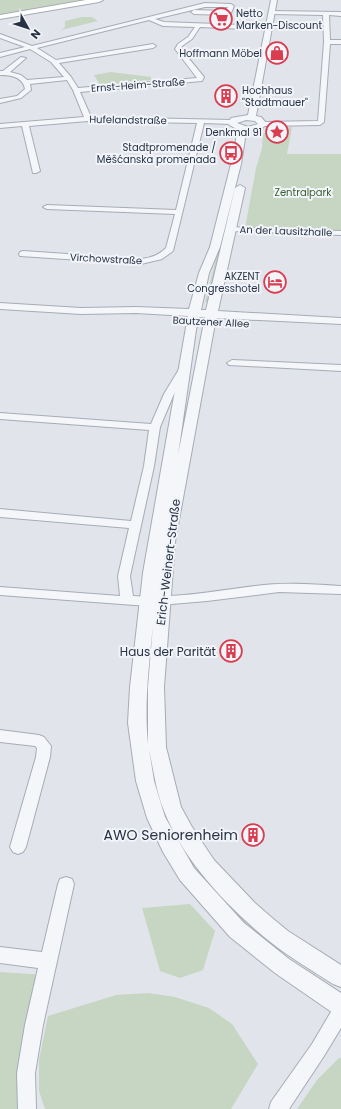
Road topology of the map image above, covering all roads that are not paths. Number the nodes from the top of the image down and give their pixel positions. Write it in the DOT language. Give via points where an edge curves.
graph roads {
  1 [pos="99,0"];
  2 [pos="269,0"];
  3 [pos="274,0"];
  4 [pos="174,12"];
  5 [pos="194,12"];
  6 [pos="272,12"];
  7 [pos="326,14"];
  8 [pos="341,14"];
  9 [pos="0,17"];
  10 [pos="149,18"];
  11 [pos="198,26"];
  12 [pos="266,28"];
  13 [pos="0,36"];
  14 [pos="327,42"];
  15 [pos="341,42"];
  16 [pos="153,46"];
  17 [pos="32,47"];
  18 [pos="0,54"];
  19 [pos="23,58"];
  20 [pos="55,62"];
  21 [pos="2,73"];
  22 [pos="69,78"];
  23 [pos="26,82"];
  24 [pos="76,90"];
  25 [pos="0,101"];
  26 [pos="249,117"];
  27 [pos="88,119"];
  28 [pos="201,122"];
  29 [pos="232,122"];
  30 [pos="25,124"];
  31 [pos="263,124"];
  32 [pos="0,126"];
  33 [pos="245,129"];
  34 [pos="36,171"];
  35 [pos="47,207"];
  36 [pos="179,212"];
  37 [pos="231,229"];
  38 [pos="341,233"];
  39 [pos="23,254"];
  40 [pos="0,306"];
  41 [pos="193,317"];
  42 [pos="210,318"];
  43 [pos="341,322"];
  44 [pos="341,328"];
  45 [pos="232,363"];
  46 [pos="184,368"];
  47 [pos="341,368"];
  48 [pos="0,416"];
  49 [pos="155,427"];
  50 [pos="0,513"];
  51 [pos="135,525"];
  52 [pos="341,590"];
  53 [pos="0,591"];
  54 [pos="127,601"];
  55 [pos="155,602"];
  56 [pos="0,736"];
  57 [pos="18,847"];
  58 [pos="66,884"];
  59 [pos="0,955"];
  60 [pos="48,961"];
  61 [pos="341,977"];
  62 [pos="341,1006"];
  63 [pos="341,1011"];
  64 [pos="27,1109"];
  65 [pos="278,1109"];
  1 -- 9 [label="main road"];
  2 -- 12 [label="street"];
  3 -- 6 [label="street"];
  4 -- 5 [label="street"];
  4 -- 5 [label="street" via="205,5 231,6 229,12 225,13"];
  4 -- 10 [label="street"];
  5 -- 11 [label="street"];
  6 -- 7 [label="street"];
  6 -- 12 [label="street"];
  7 -- 8 [label="street"];
  7 -- 14 [label="street"];
  10 -- 11 [label="street" via="163,24"];
  10 -- 17 [label="street"];
  11 -- 12 [label="street"];
  11 -- 24 [label="street, Ernst-Heim-Straße" via="178,49 201,77 200,80"];
  12 -- 26 [label="street"];
  13 -- 17 [label="street, Ernst-Heim-Straße"];
  14 -- 15 [label="street"];
  14 -- 31 [label="street" via="320,123"];
  16 -- 20 [label="street"];
  17 -- 18 [label="street"];
  17 -- 20 [label="street, Ernst-Heim-Straße"];
  19 -- 21 [label="street"];
  20 -- 22 [label="street, Ernst-Heim-Straße"];
  21 -- 23 [label="street" via="19,76"];
  22 -- 23 [label="street"];
  22 -- 24 [label="street, Ernst-Heim-Straße"];
  23 -- 25 [label="street" via="28,90 24,94"];
  24 -- 27 [label="street, Ernst-Heim-Straße"];
  26 -- 29 [label="street"];
  26 -- 31 [label="street" via="260,120"];
  27 -- 28 [label="street, Hufelandstraße"];
  27 -- 30 [label="street, Hufelandstraße"];
  28 -- 29 [label="street, Hufelandstraße"];
  28 -- 36 [label="street, Virchowstraße"];
  29 -- 33 [label="street" via="234,126"];
  30 -- 32 [label="street, Hufelandstraße"];
  30 -- 34 [label="street"];
  31 -- 33 [label="street" via="259,128"];
  33 -- 37 [label="street, Erich-Weinert-Straße"];
  33 -- 41 [label="street, Erich-Weinert-Straße" via="218,235 204,273"];
  35 -- 36 [label="street"];
  36 -- 39 [label="street, Virchowstraße" via="170,249 165,255 152,260 136,262"];
  37 -- 38 [label="street, An der Lausitzhalle"];
  37 -- 42 [label="street, Erich-Weinert-Straße"];
  40 -- 41 [label="street, Bautzener Allee" via="81,310 111,315"];
  41 -- 42 [label="street, Bautzener Allee"];
  41 -- 46 [label="street, Erich-Weinert-Straße"];
  42 -- 43 [label="street, Bautzener Allee"];
  42 -- 44 [label="street, Bautzener Allee"];
  42 -- 55 [label="street, Erich-Weinert-Straße"];
  45 -- 47 [label="street"];
  46 -- 49 [label="street, Erich-Weinert-Straße" via="168,394"];
  46 -- 55 [label="street, Erich-Weinert-Straße" via="151,573"];
  48 -- 49 [label="street"];
  49 -- 51 [label="street, Erich-Weinert-Straße"];
  50 -- 51 [label="street"];
  51 -- 54 [label="street, Erich-Weinert-Straße" via="124,576"];
  52 -- 55 [label="street" via="271,589"];
  53 -- 54 [label="street"];
  54 -- 55 [label="street"];
  55 -- 61 [label="street, Erich-Weinert-Straße" via="156,747 166,789 178,820 208,866 248,910 281,938"];
  55 -- 62 [label="street, Erich-Weinert-Straße" via="138,687 137,723 145,781 156,818 187,874 237,930 282,966"];
  56 -- 57 [label="street" via="39,741 44,746"];
  58 -- 60 [label="street"];
  59 -- 60 [label="street"];
  60 -- 64 [label="street" via="26,1073"];
  63 -- 65 [label="street"];
}
